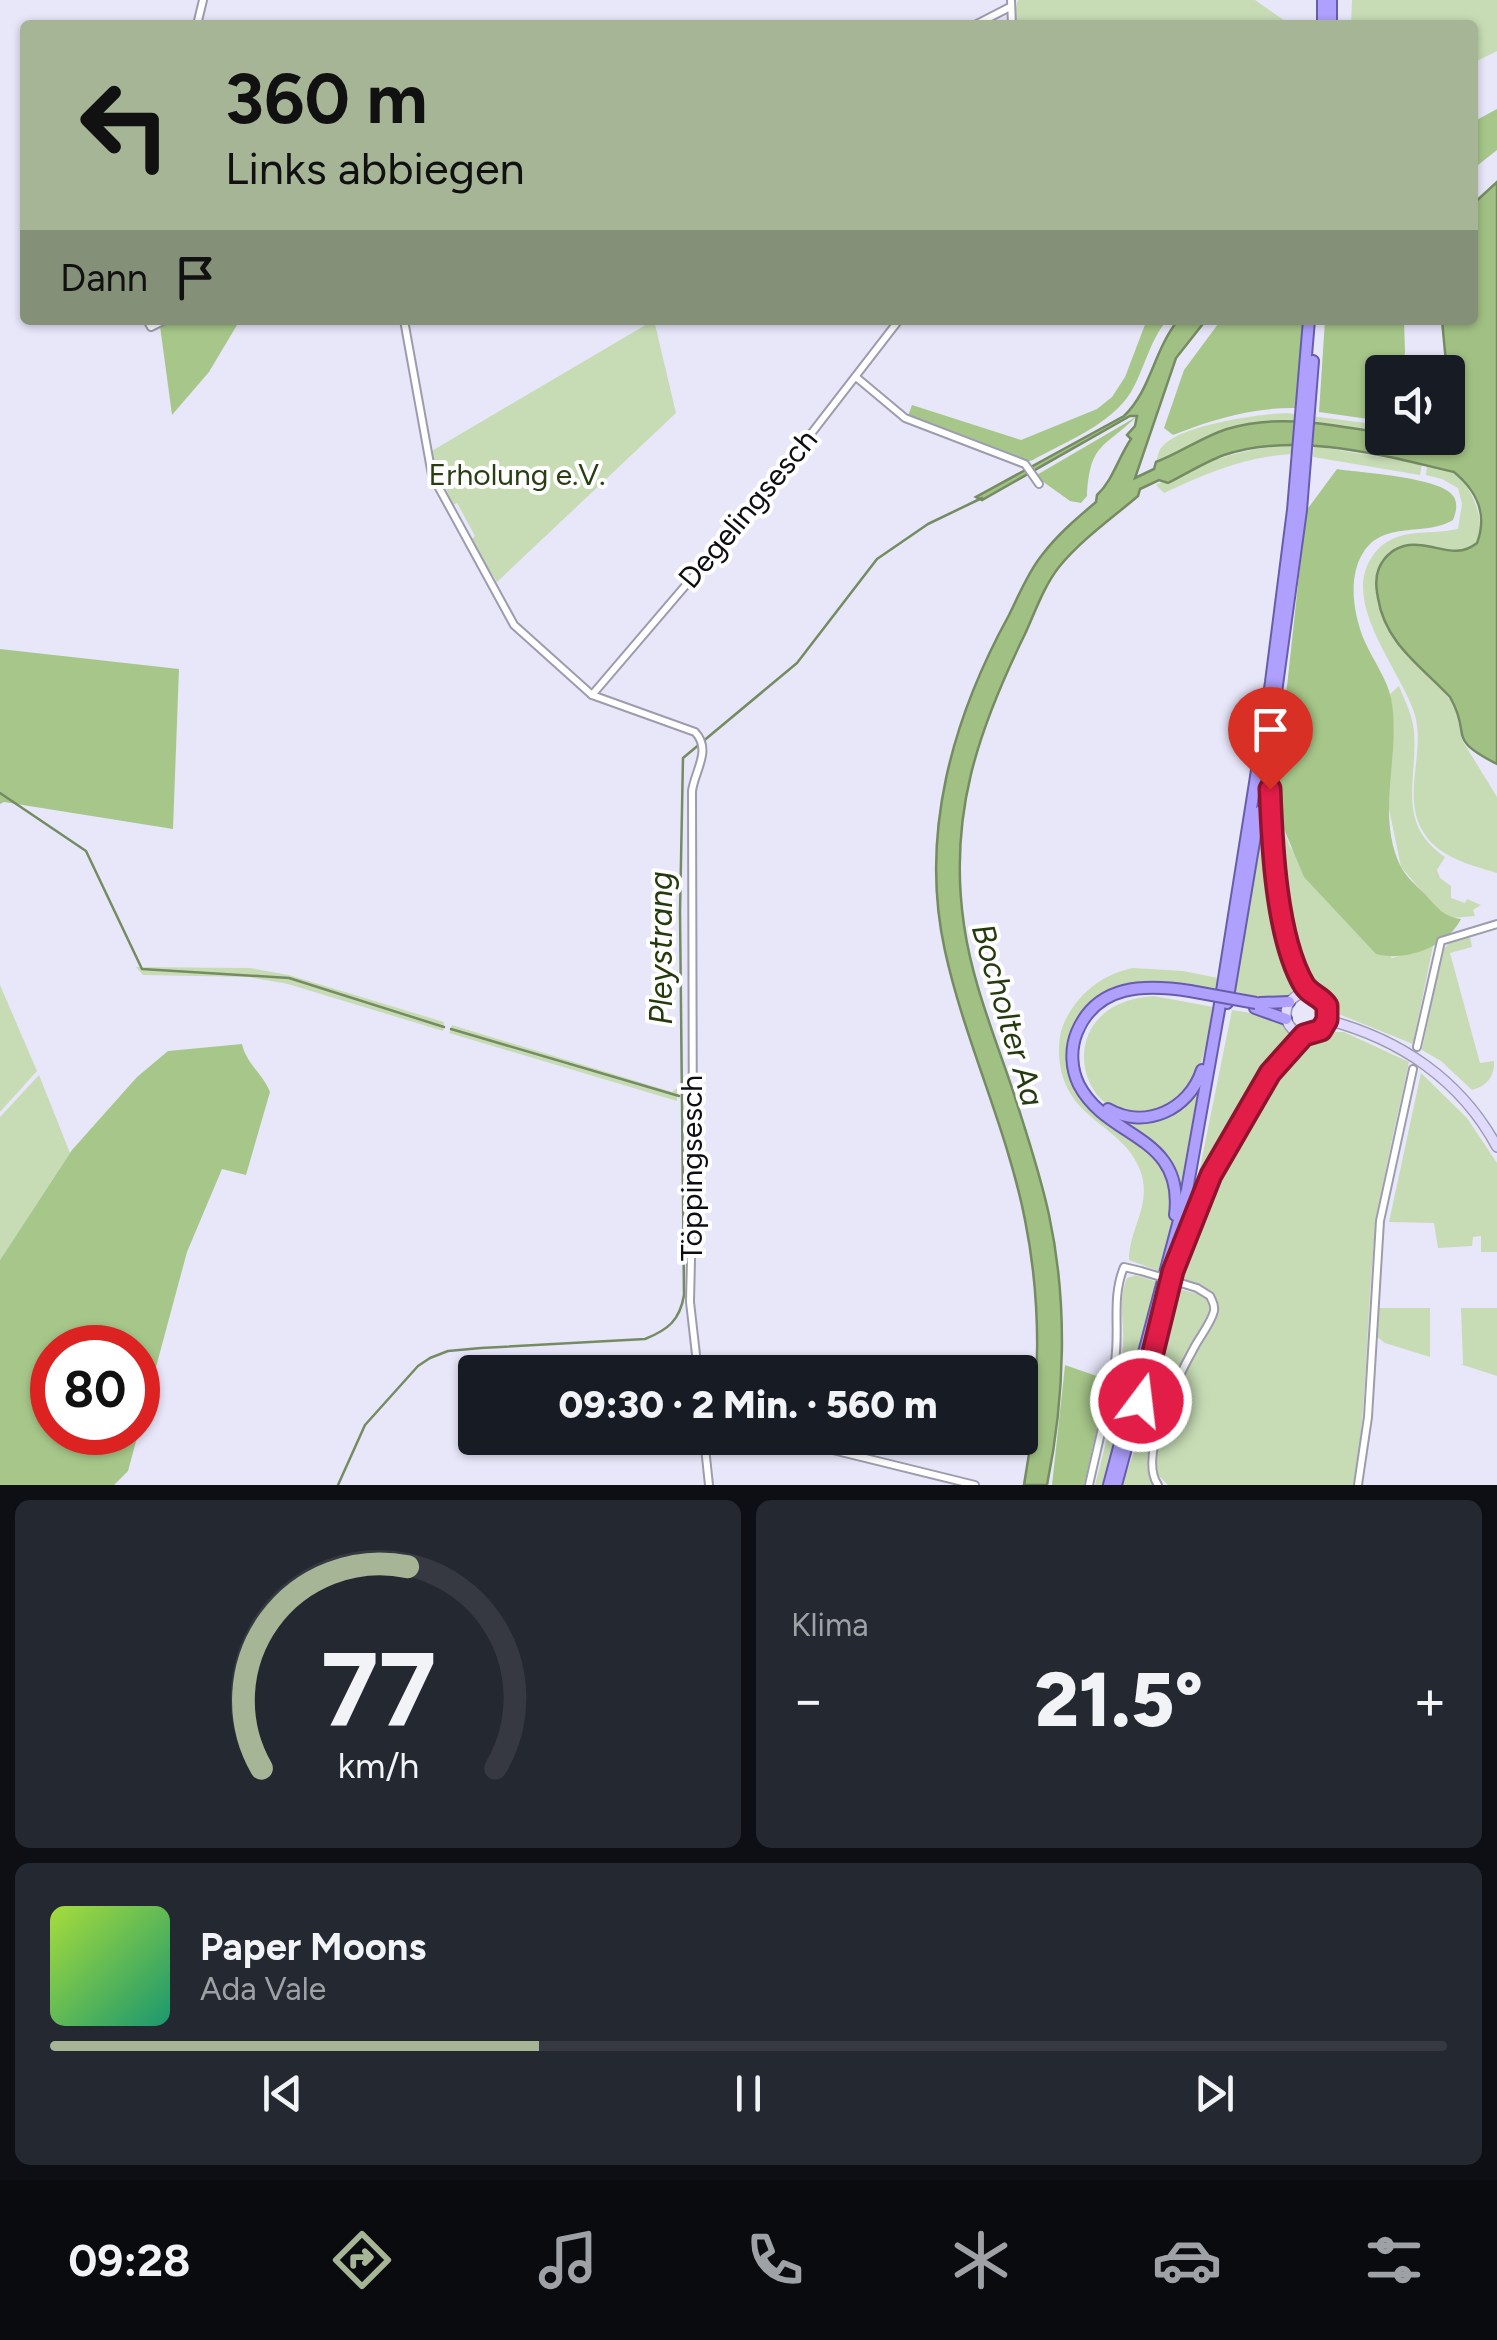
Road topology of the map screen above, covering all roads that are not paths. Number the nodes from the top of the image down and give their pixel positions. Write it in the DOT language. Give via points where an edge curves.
graph roads {
  1 [pos="1011,3"];
  2 [pos="984,20"];
  3 [pos="405,325"];
  4 [pos="895,325"];
  5 [pos="1312,325"];
  6 [pos="856,378"];
  7 [pos="1038,484"];
  8 [pos="1297,510"];
  9 [pos="1279,680"];
  10 [pos="592,694"];
  11 [pos="1497,924"];
  12 [pos="1311,993"];
  13 [pos="1190,994"];
  14 [pos="1289,1002"];
  15 [pos="1256,1005"];
  16 [pos="1218,1010"];
  17 [pos="1286,1019"];
  18 [pos="1327,1020"];
  19 [pos="1304,1035"];
  20 [pos="1417,1047"];
  21 [pos="1413,1068"];
  22 [pos="1497,1148"];
  23 [pos="1173,1271"];
  24 [pos="1161,1295"];
  25 [pos="696,1355"];
  26 [pos="706,1455"];
  27 [pos="853,1455"];
  28 [pos="709,1485"];
  29 [pos="976,1485"];
  30 [pos="1090,1485"];
  31 [pos="1108,1485"];
  32 [pos="1116,1485"];
  33 [pos="1158,1485"];
  34 [pos="1358,1485"];
  1 -- 2 [label="street"];
  3 -- 10 [label="street, Töppingsesch" via="439,490 514,625"];
  4 -- 6 [label="street, Degelingsesch"];
  5 -- 8 [label="highway"];
  6 -- 7 [label="street" via="905,418 1026,466"];
  6 -- 10 [label="street, Degelingsesch"];
  8 -- 9 [label="highway"];
  8 -- 16 [label="highway"];
  9 -- 12 [label="highway" via="1270,789 1273,854 1286,934"];
  9 -- 23 [label="highway" via="1240,932"];
  10 -- 25 [label="street, Töppingsesch" via="695,732 705,750 692,791 690,1302"];
  11 -- 20 [label="street" via="1441,941"];
  12 -- 14 [label="main road"];
  12 -- 18 [label="main road" via="1327,1006"];
  13 -- 15 [label="highway, bridge"];
  13 -- 16 [label="highway" via="1146,992 1100,1008 1082,1034 1078,1070 1101,1104 1145,1118 1191,1094"];
  13 -- 24 [label="highway" via="1145,987 1108,995 1082,1021 1072,1054 1090,1100 1154,1148 1175,1180"];
  14 -- 15 [label="highway"];
  14 -- 17 [label="main road"];
  15 -- 17 [label="highway"];
  16 -- 24 [label="highway"];
  17 -- 19 [label="main road"];
  18 -- 19 [label="main road" via="1321,1030"];
  18 -- 22 [label="main road" via="1419,1059 1471,1108"];
  19 -- 23 [label="highway" via="1270,1073 1223,1150"];
  21 -- 34 [label="street" via="1380,1220"];
  23 -- 32 [label="highway"];
  24 -- 31 [label="highway"];
  26 -- 28 [label="street"];
  27 -- 29 [label="street"];
  30 -- 33 [label="street, bridge" via="1115,1360 1124,1267 1197,1288 1214,1307 1154,1447 1151,1468"];
}
